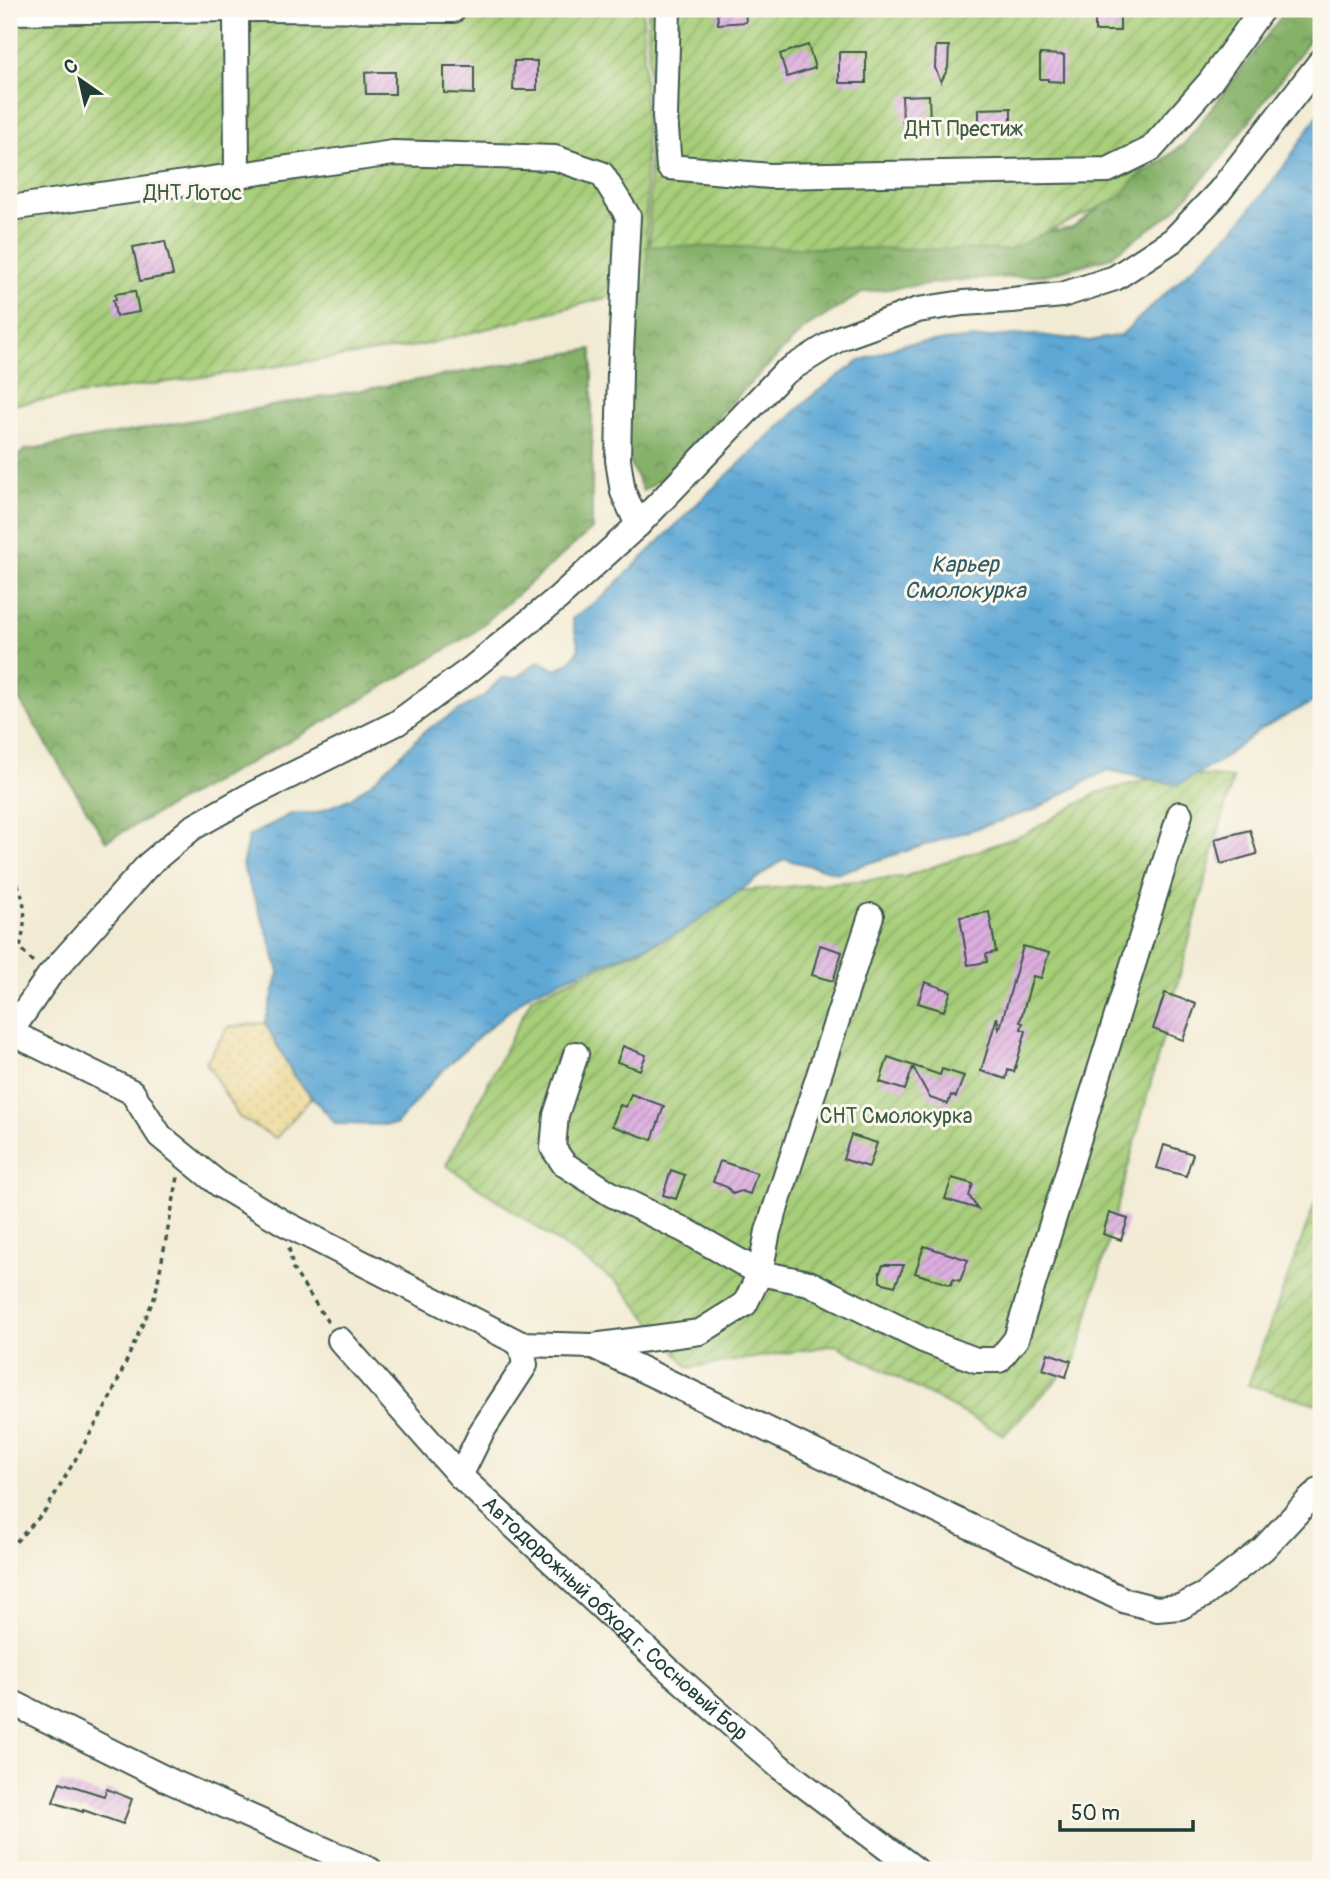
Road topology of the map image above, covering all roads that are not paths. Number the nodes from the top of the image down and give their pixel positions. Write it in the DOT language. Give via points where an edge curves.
graph roads {
  1 [pos="236,9"];
  2 [pos="668,9"];
  3 [pos="1262,9"];
  4 [pos="453,10"];
  5 [pos="9,12"];
  6 [pos="1321,61"];
  7 [pos="237,176"];
  8 [pos="17,208"];
  9 [pos="638,525"];
  10 [pos="1180,814"];
  11 [pos="871,916"];
  12 [pos="10,1033"];
  13 [pos="576,1054"];
  14 [pos="760,1273"];
  15 [pos="340,1340"];
  16 [pos="522,1344"];
  17 [pos="593,1346"];
  18 [pos="460,1476"];
  19 [pos="1321,1489"];
  20 [pos="9,1701"];
  21 [pos="370,1870"];
  22 [pos="916,1870"];
  1 -- 4 [label="street"];
  1 -- 5 [label="street"];
  1 -- 7 [label="street"];
  2 -- 3 [label="street" via="665,116 669,167 770,176 1108,170 1151,149 1210,82"];
  6 -- 9 [label="street" via="1219,192 1173,240 1115,278 1062,295 918,310 840,338 783,373"];
  7 -- 8 [label="street"];
  7 -- 9 [label="street" via="393,153 555,158 602,174 628,216 618,460 623,492"];
  9 -- 12 [label="street" via="558,598 397,723 192,828 148,865 49,975"];
  10 -- 14 [label="street" via="1016,1339 999,1360 976,1360 923,1340 809,1283"];
  11 -- 14 [label="street" via="768,1231"];
  12 -- 16 [label="street" via="132,1092 160,1136 220,1185 284,1223"];
  13 -- 14 [label="street" via="556,1115 553,1148 564,1164"];
  14 -- 17 [label="street" via="745,1304 700,1332"];
  15 -- 18 [label="street, Автодорожный обход г. Сосновый Бор"];
  16 -- 17 [label="street"];
  16 -- 18 [label="street" via="525,1365 482,1431"];
  17 -- 19 [label="street" via="1126,1601 1157,1609 1180,1606 1204,1595 1263,1549"];
  18 -- 22 [label="street, Автодорожный обход г. Сосновый Бор" via="769,1758"];
  20 -- 21 [label="street" via="170,1781"];
}
